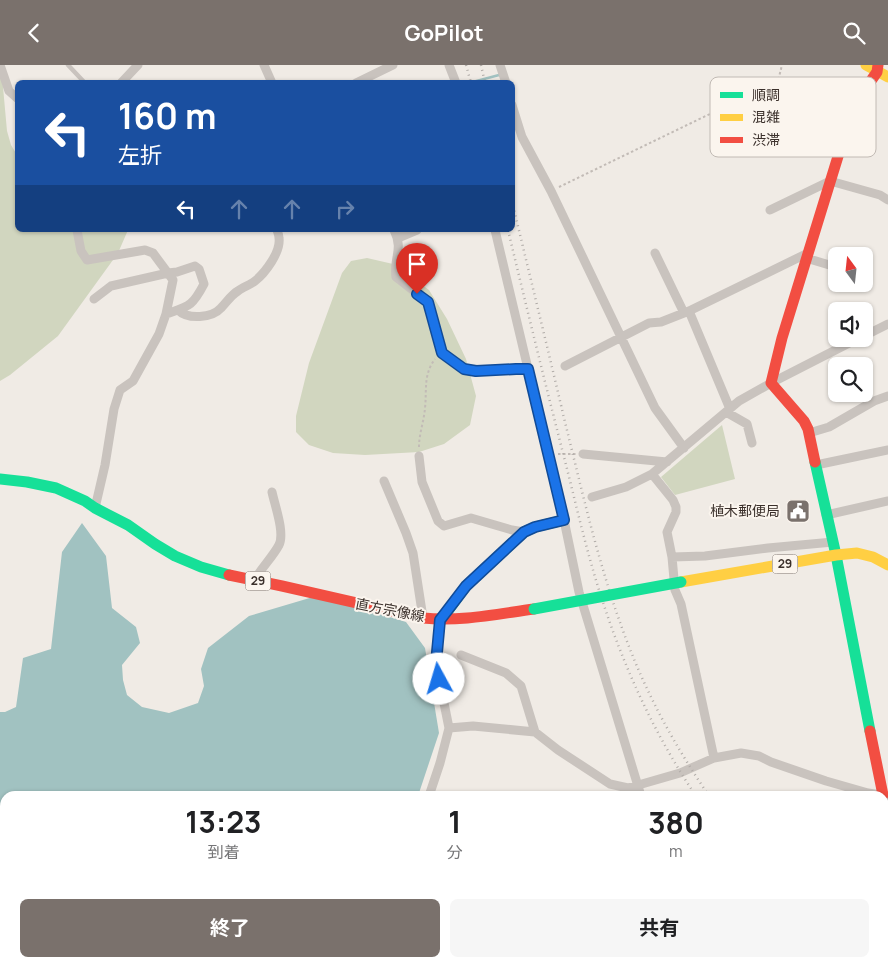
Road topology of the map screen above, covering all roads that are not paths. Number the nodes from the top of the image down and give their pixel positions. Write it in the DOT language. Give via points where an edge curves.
graph roads {
  1 [pos="0,65"];
  2 [pos="68,65"];
  3 [pos="138,65"];
  4 [pos="264,65"];
  5 [pos="393,65"];
  6 [pos="450,65"];
  7 [pos="500,65"];
  8 [pos="866,65"];
  9 [pos="881,71"];
  10 [pos="82,80"];
  11 [pos="125,80"];
  12 [pos="271,80"];
  13 [pos="362,80"];
  14 [pos="455,80"];
  15 [pos="505,80"];
  16 [pos="15,96"];
  17 [pos="515,115"];
  18 [pos="838,157"];
  19 [pos="830,181"];
  20 [pos="888,200"];
  21 [pos="770,210"];
  22 [pos="77,232"];
  23 [pos="278,232"];
  24 [pos="495,232"];
  25 [pos="396,234"];
  26 [pos="655,253"];
  27 [pos="807,256"];
  28 [pos="828,264"];
  29 [pos="168,273"];
  30 [pos="94,299"];
  31 [pos="178,310"];
  32 [pos="686,312"];
  33 [pos="166,315"];
  34 [pos="888,324"];
  35 [pos="873,332"];
  36 [pos="621,338"];
  37 [pos="842,347"];
  38 [pos="564,366"];
  39 [pos="528,369"];
  40 [pos="771,383"];
  41 [pos="888,396"];
  42 [pos="728,410"];
  43 [pos="809,433"];
  44 [pos="752,443"];
  45 [pos="684,448"];
  46 [pos="888,450"];
  47 [pos="583,454"];
  48 [pos="419,457"];
  49 [pos="667,462"];
  50 [pos="816,465"];
  51 [pos="652,474"];
  52 [pos="0,479"];
  53 [pos="384,481"];
  54 [pos="272,492"];
  55 [pos="592,497"];
  56 [pos="888,501"];
  57 [pos="95,508"];
  58 [pos="826,515"];
  59 [pos="564,520"];
  60 [pos="524,532"];
  61 [pos="833,542"];
  62 [pos="836,555"];
  63 [pos="672,557"];
  64 [pos="888,565"];
  65 [pos="254,581"];
  66 [pos="423,618"];
  67 [pos="440,620"];
  68 [pos="461,655"];
  69 [pos="449,728"];
  70 [pos="535,732"];
  71 [pos="714,758"];
  72 [pos="638,785"];
  73 [pos="854,789"];
  74 [pos="432,791"];
  75 [pos="640,791"];
  76 [pos="851,791"];
  77 [pos="863,791"];
  78 [pos="885,791"];
  1 -- 16 [label="street" via="9,91"];
  2 -- 10 [label="lane"];
  3 -- 11 [label="street"];
  4 -- 12 [label="street"];
  5 -- 13 [label="street"];
  6 -- 14 [label="street"];
  7 -- 15 [label="street"];
  8 -- 9 [label="main road"];
  17 -- 36 [label="street" via="522,137"];
  18 -- 19 [label="main road"];
  19 -- 20 [label="street"];
  19 -- 21 [label="street"];
  19 -- 27 [label="main road"];
  22 -- 29 [label="street" via="81,251 87,260 145,250 153,253"];
  23 -- 31 [label="street" via="278,245 268,268 221,308 214,313 191,317"];
  24 -- 39 [label="street"];
  25 -- 39 [label="street" via="399,247 396,277 428,302 442,353 464,369"];
  26 -- 32 [label="street"];
  27 -- 28 [label="street"];
  27 -- 32 [label="street"];
  27 -- 40 [label="main road"];
  29 -- 30 [label="street" via="111,286"];
  29 -- 31 [label="street" via="195,266 204,284 192,305"];
  29 -- 33 [label="street" via="173,280"];
  31 -- 33 [label="street"];
  32 -- 36 [label="street" via="649,323"];
  32 -- 42 [label="street"];
  33 -- 57 [label="street" via="133,381 120,390"];
  34 -- 35 [label="street"];
  36 -- 38 [label="street"];
  36 -- 45 [label="street" via="655,408"];
  37 -- 40 [label="street"];
  39 -- 59 [label="street"];
  40 -- 42 [label="street"];
  40 -- 43 [label="main road" via="804,421"];
  41 -- 43 [label="street" via="829,427"];
  42 -- 44 [label="street" via="747,424"];
  42 -- 45 [label="street"];
  43 -- 50 [label="main road"];
  45 -- 49 [label="street"];
  46 -- 50 [label="street"];
  47 -- 49 [label="street"];
  48 -- 60 [label="street" via="422,482 438,521 444,525 471,518"];
  49 -- 51 [label="street"];
  50 -- 58 [label="main road"];
  51 -- 55 [label="street" via="626,487"];
  51 -- 63 [label="street" via="676,507 667,532"];
  52 -- 57 [label="main road, 直方宗像線 / 29" via="56,488"];
  53 -- 66 [label="street" via="413,553"];
  54 -- 65 [label="street" via="282,535"];
  56 -- 58 [label="street"];
  57 -- 65 [label="main road, 直方宗像線 / 29" via="175,556 201,567"];
  58 -- 61 [label="main road"];
  59 -- 60 [label="main road"];
  59 -- 72 [label="street" via="579,592"];
  60 -- 67 [label="main road" via="466,586"];
  61 -- 62 [label="main road"];
  61 -- 63 [label="street"];
  62 -- 64 [label="main road, 直方宗像線 / 29" via="857,553"];
  62 -- 67 [label="main road, 直方宗像線 / 29, bridge" via="534,609"];
  62 -- 78 [label="main road"];
  63 -- 71 [label="street" via="675,590"];
  65 -- 66 [label="main road, 直方宗像線 / 29"];
  66 -- 67 [label="main road, 直方宗像線 / 29"];
  67 -- 69 [label="street" via="436,663"];
  68 -- 70 [label="street" via="506,673 520,687"];
  69 -- 70 [label="street" via="473,726"];
  69 -- 74 [label="street"];
  70 -- 72 [label="street" via="610,784 628,788"];
  71 -- 72 [label="street" via="680,773"];
  71 -- 73 [label="street" via="741,753 759,756"];
  72 -- 75 [label="street"];
  73 -- 76 [label="street"];
  73 -- 77 [label="street"];
}
